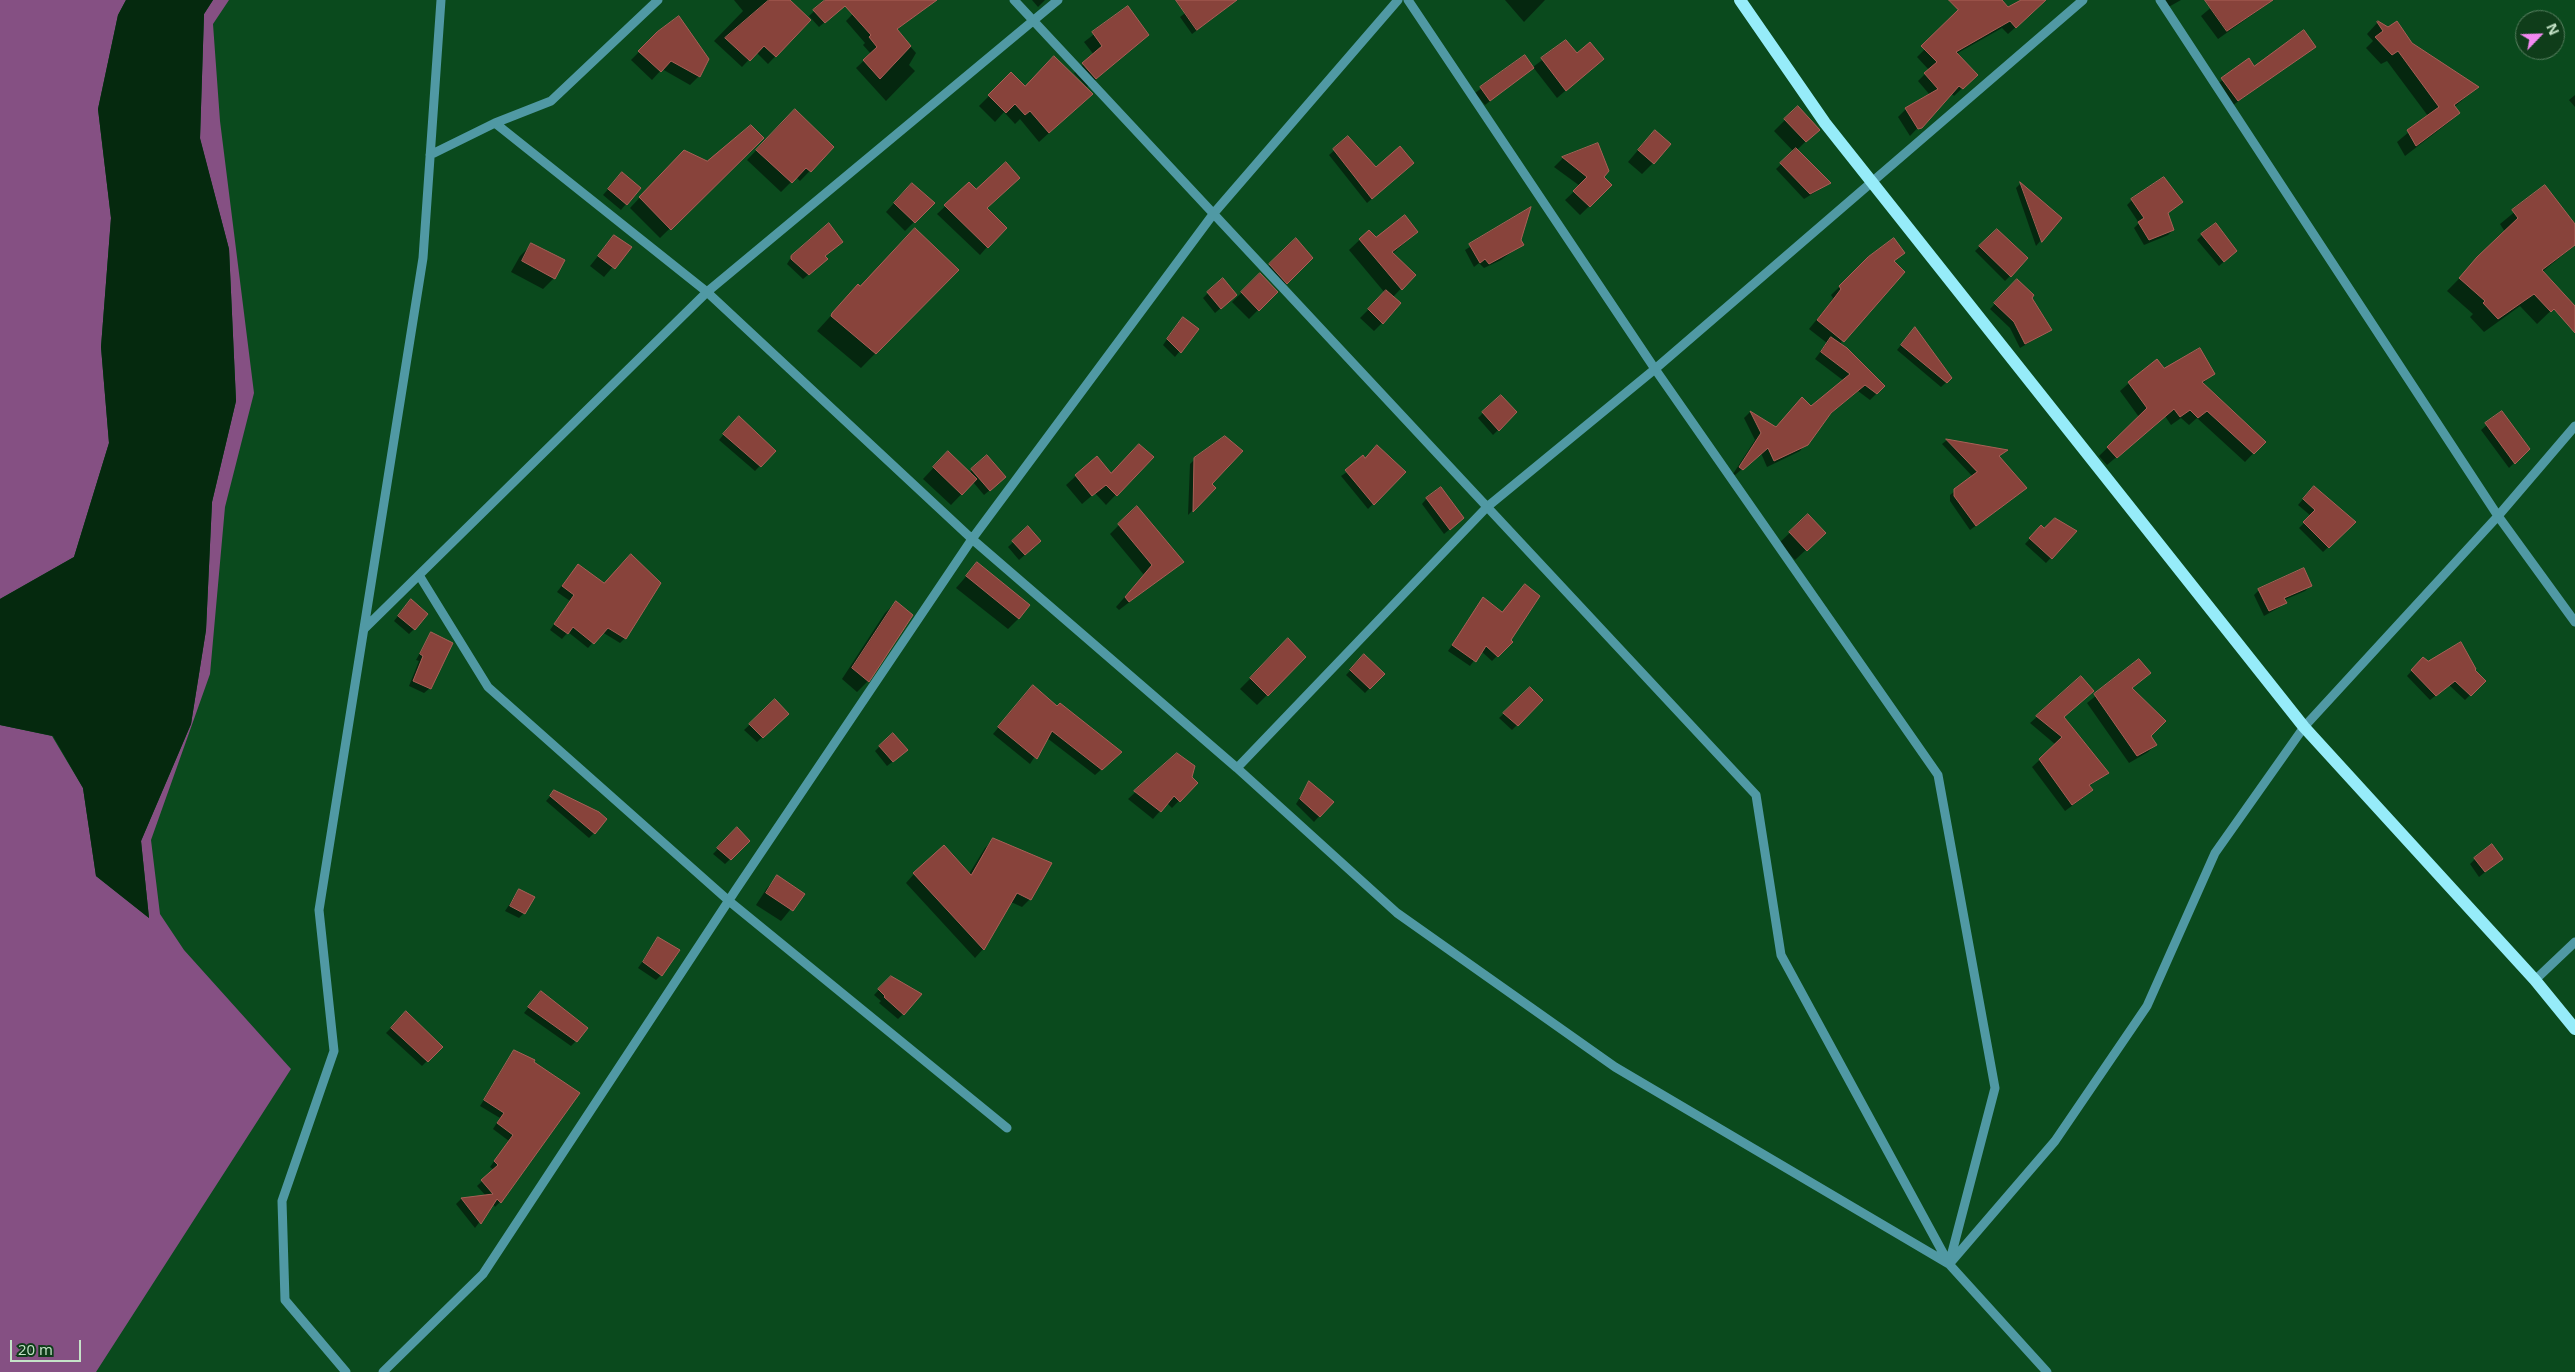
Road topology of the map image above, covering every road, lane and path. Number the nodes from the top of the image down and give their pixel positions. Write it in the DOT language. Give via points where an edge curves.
graph roads {
  1 [pos="441,0"];
  2 [pos="658,0"];
  3 [pos="1014,0"];
  4 [pos="1058,0"];
  5 [pos="1398,0"];
  6 [pos="1408,0"];
  7 [pos="1740,0"];
  8 [pos="2083,0"];
  9 [pos="2160,0"];
  10 [pos="1034,20"];
  11 [pos="495,123"];
  12 [pos="430,155"];
  13 [pos="1872,182"];
  14 [pos="1214,214"];
  15 [pos="708,292"];
  16 [pos="1655,369"];
  17 [pos="2575,426"];
  18 [pos="1487,507"];
  19 [pos="2498,516"];
  20 [pos="972,538"];
  21 [pos="419,575"];
  22 [pos="2575,622"];
  23 [pos="364,629"];
  24 [pos="2304,727"];
  25 [pos="1236,768"];
  26 [pos="729,901"];
  27 [pos="2575,942"];
  28 [pos="2534,980"];
  29 [pos="2575,1029"];
  30 [pos="1007,1128"];
  31 [pos="1949,1264"];
  32 [pos="346,1372"];
  33 [pos="383,1372"];
  34 [pos="2047,1372"];
  1 -- 12 [label="street"];
  2 -- 11 [label="street" via="551,101"];
  3 -- 10 [label="street"];
  4 -- 10 [label="street"];
  5 -- 14 [label="street"];
  6 -- 16 [label="street"];
  7 -- 13 [label="main road" via="1825,123"];
  8 -- 13 [label="street"];
  9 -- 19 [label="street"];
  10 -- 14 [label="street"];
  10 -- 15 [label="street"];
  11 -- 12 [label="street"];
  11 -- 15 [label="street"];
  12 -- 23 [label="street" via="423,258"];
  13 -- 16 [label="street"];
  13 -- 24 [label="main road"];
  14 -- 18 [label="street"];
  14 -- 20 [label="street"];
  15 -- 20 [label="street"];
  15 -- 21 [label="street"];
  16 -- 18 [label="street"];
  16 -- 31 [label="street" via="1938,775 1995,1088"];
  17 -- 19 [label="street"];
  18 -- 25 [label="street"];
  18 -- 31 [label="street" via="1756,795 1781,955"];
  19 -- 22 [label="street"];
  19 -- 24 [label="street"];
  20 -- 25 [label="street"];
  20 -- 26 [label="street"];
  21 -- 23 [label="street"];
  21 -- 26 [label="street" via="488,686"];
  23 -- 32 [label="street" via="319,910 334,1051 282,1201 285,1300"];
  24 -- 28 [label="main road"];
  24 -- 31 [label="street" via="2215,853 2147,1006 2055,1141"];
  25 -- 31 [label="street" via="1397,913 1615,1067"];
  26 -- 30 [label="street"];
  26 -- 33 [label="street" via="483,1274"];
  27 -- 28 [label="street"];
  28 -- 29 [label="main road"];
  31 -- 34 [label="street"];
}
